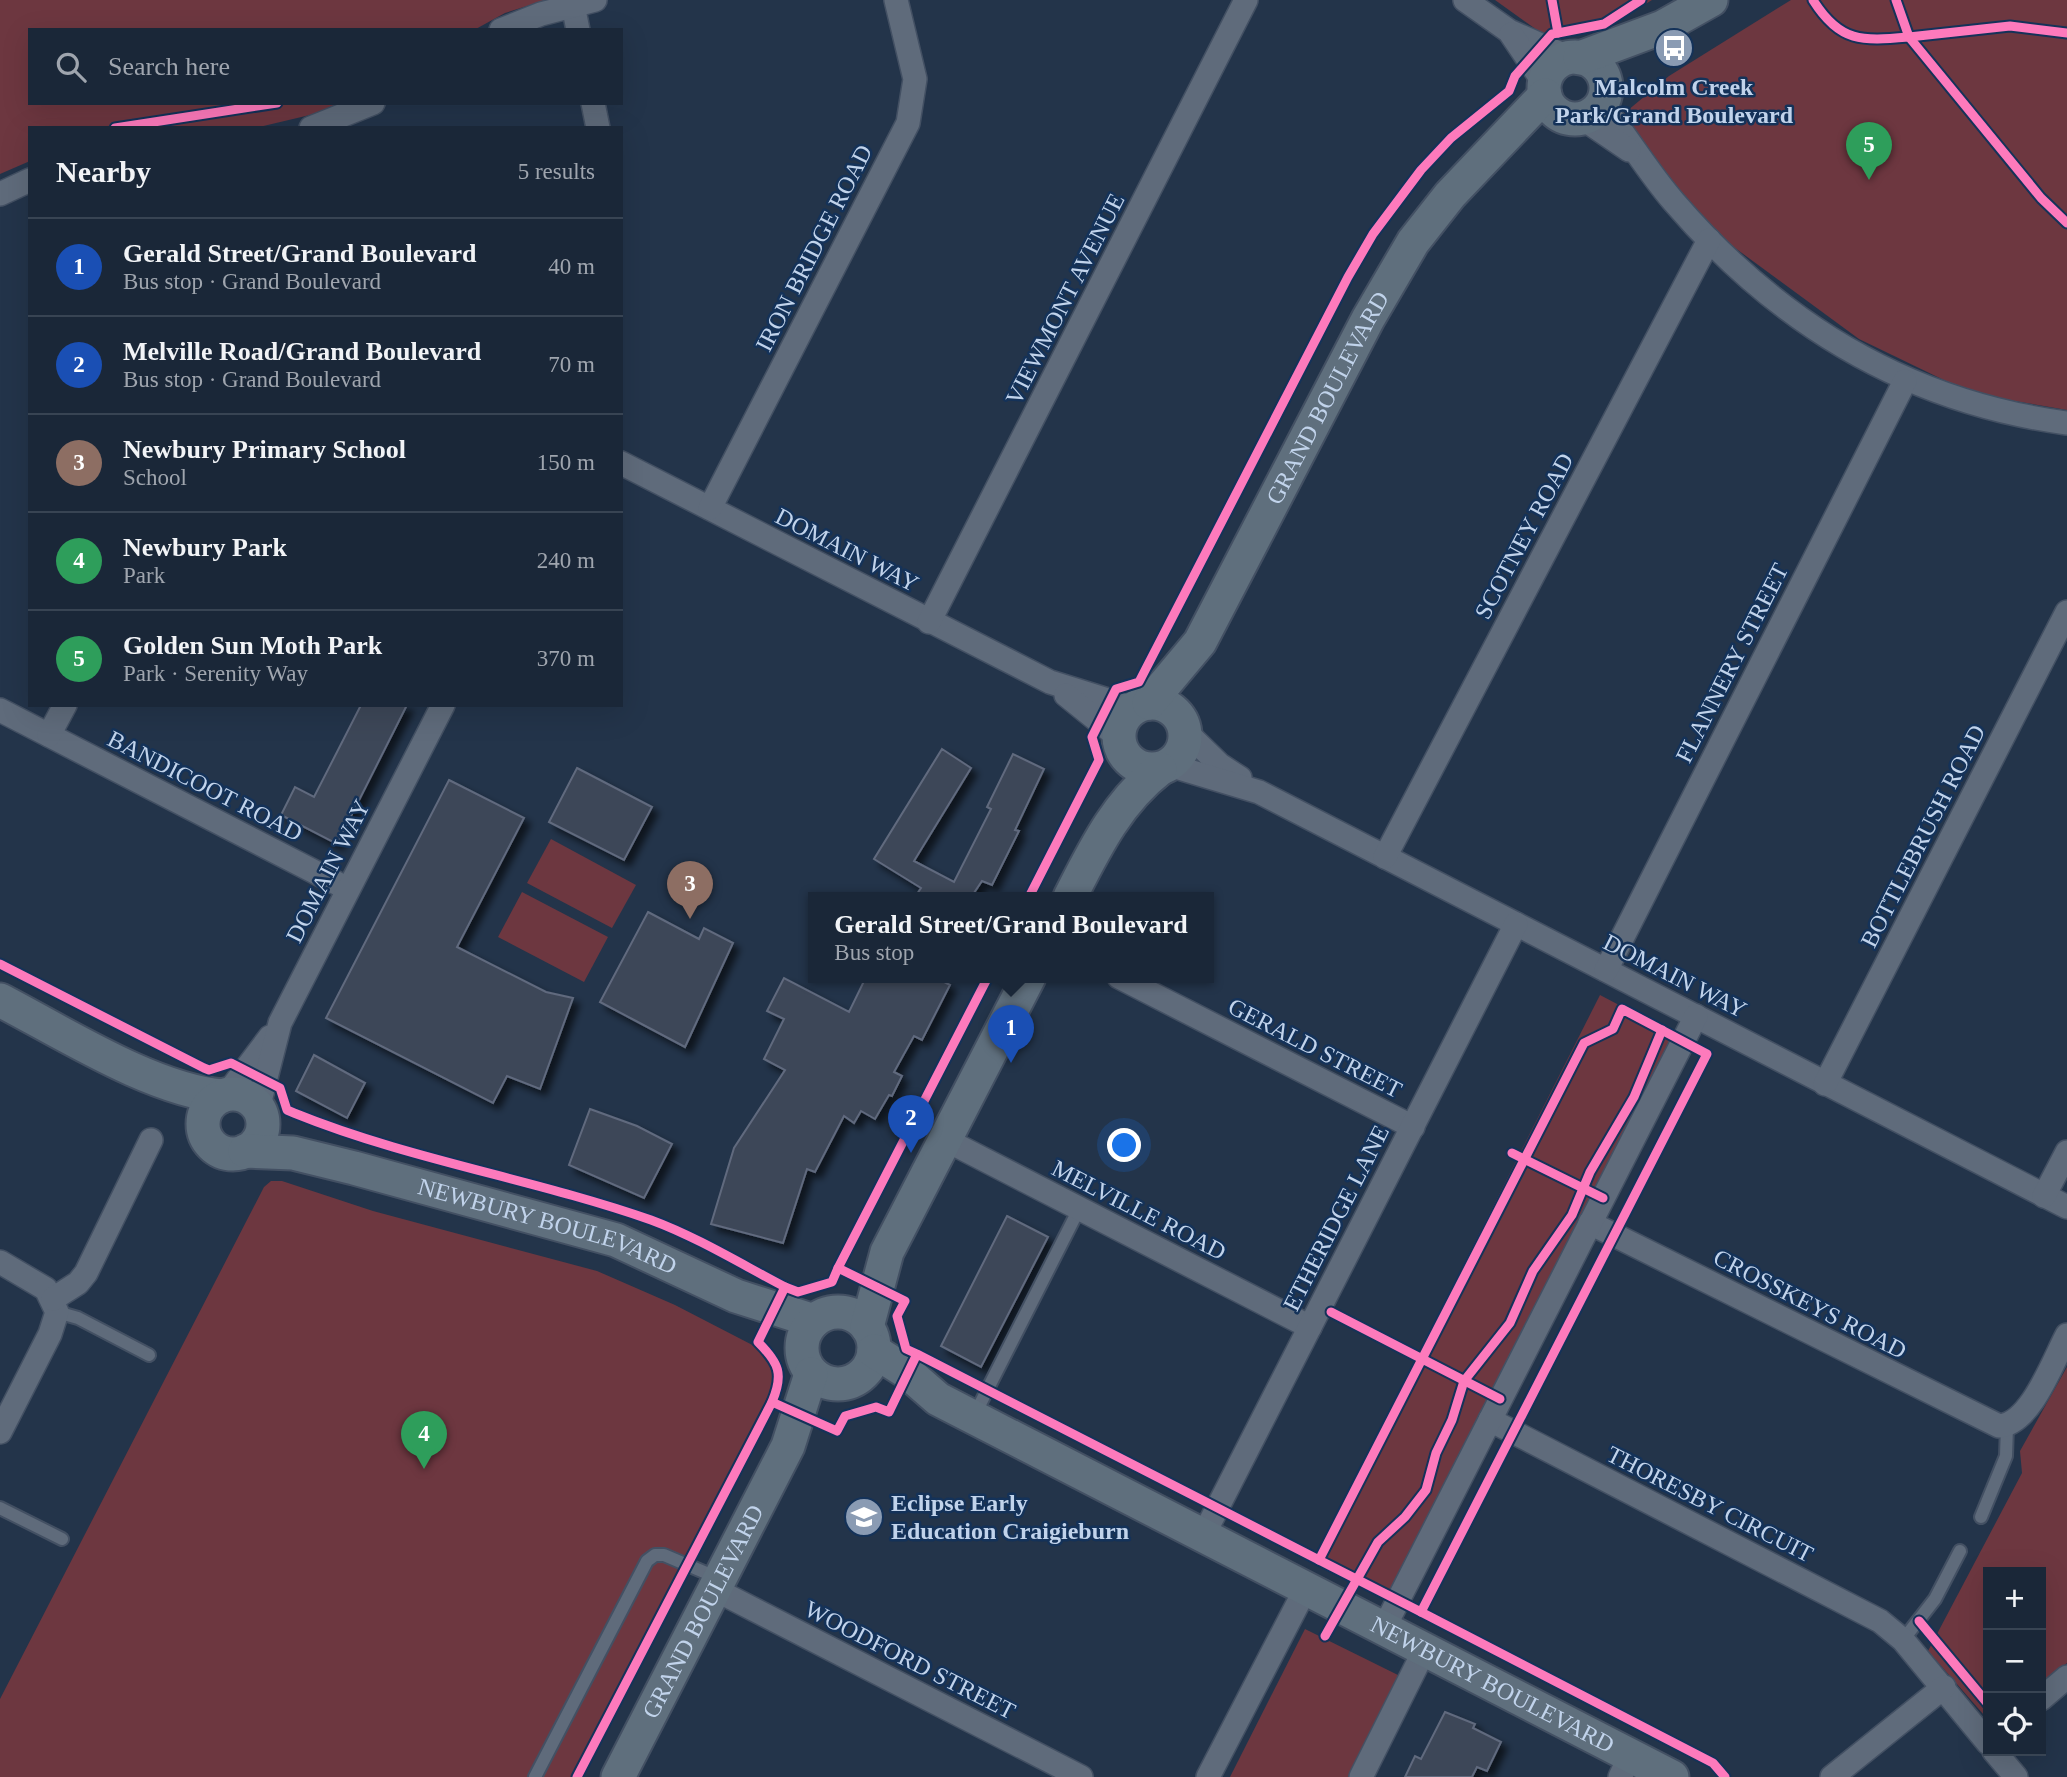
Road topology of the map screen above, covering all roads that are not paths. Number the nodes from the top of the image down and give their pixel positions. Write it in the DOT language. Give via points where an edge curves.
graph roads {
  1 [pos="595,0"];
  2 [pos="896,0"];
  3 [pos="1247,0"];
  4 [pos="1465,0"];
  5 [pos="1711,0"];
  6 [pos="573,5"];
  7 [pos="1663,27"];
  8 [pos="507,28"];
  9 [pos="578,28"];
  10 [pos="1509,31"];
  11 [pos="1575,58"];
  12 [pos="1545,89"];
  13 [pos="368,105"];
  14 [pos="593,105"];
  15 [pos="1589,109"];
  16 [pos="316,126"];
  17 [pos="598,126"];
  18 [pos="1477,166"];
  19 [pos="28,181"];
  20 [pos="0,194"];
  21 [pos="1709,240"];
  22 [pos="1905,381"];
  23 [pos="2067,423"];
  24 [pos="623,464"];
  25 [pos="710,508"];
  26 [pos="2067,612"];
  27 [pos="929,622"];
  28 [pos="1200,642"];
  29 [pos="1050,682"];
  30 [pos="64,707"];
  31 [pos="442,707"];
  32 [pos="0,710"];
  33 [pos="1131,725"];
  34 [pos="1183,725"];
  35 [pos="49,735"];
  36 [pos="1164,767"];
  37 [pos="1259,792"];
  38 [pos="1103,831"];
  39 [pos="1385,857"];
  40 [pos="348,889"];
  41 [pos="1072,892"];
  42 [pos="1516,924"];
  43 [pos="1606,970"];
  44 [pos="1026,983"];
  45 [pos="1131,983"];
  46 [pos="0,1000"];
  47 [pos="1696,1016"];
  48 [pos="280,1023"];
  49 [pos="142,1073"];
  50 [pos="1825,1084"];
  51 [pos="224,1095"];
  52 [pos="260,1111"];
  53 [pos="1413,1128"];
  54 [pos="204,1132"];
  55 [pos="151,1140"];
  56 [pos="946,1140"];
  57 [pos="245,1151"];
  58 [pos="2067,1152"];
  59 [pos="354,1168"];
  60 [pos="2044,1196"];
  61 [pos="2067,1207"];
  62 [pos="1079,1209"];
  63 [pos="1590,1223"];
  64 [pos="0,1262"];
  65 [pos="736,1296"];
  66 [pos="55,1306"];
  67 [pos="1310,1326"];
  68 [pos="849,1327"];
  69 [pos="2067,1335"];
  70 [pos="149,1355"];
  71 [pos="828,1374"];
  72 [pos="938,1399"];
  73 [pos="973,1418"];
  74 [pos="1489,1420"];
  75 [pos="2007,1426"];
  76 [pos="0,1432"];
  77 [pos="0,1508"];
  78 [pos="1982,1517"];
  79 [pos="1203,1536"];
  80 [pos="62,1539"];
  81 [pos="1960,1551"];
  82 [pos="717,1584"];
  83 [pos="1306,1588"];
  84 [pos="1384,1628"];
  85 [pos="1903,1640"];
  86 [pos="1425,1649"];
  87 [pos="2067,1677"];
  88 [pos="1944,1687"];
  89 [pos="2046,1695"];
  90 [pos="1983,1736"];
  91 [pos="1999,1756"];
  92 [pos="1625,1766"];
  93 [pos="535,1777"];
  94 [pos="618,1777"];
  95 [pos="1081,1777"];
  96 [pos="1208,1777"];
  97 [pos="1361,1777"];
  98 [pos="1672,1777"];
  99 [pos="1832,1777"];
  100 [pos="2016,1777"];
  1 -- 6 [label="street"];
  2 -- 25 [label="street, IRON BRIDGE ROAD" via="915,79 908,122"];
  3 -- 27 [label="street, VIEWMONT AVENUE"];
  4 -- 10 [label="street"];
  5 -- 7 [label="street"];
  6 -- 8 [label="street"];
  6 -- 9 [label="street"];
  7 -- 11 [label="street"];
  7 -- 15 [label="street"];
  10 -- 11 [label="street"];
  10 -- 12 [label="street"];
  11 -- 12 [label="street" via="1553,66"];
  11 -- 15 [label="street" via="1597,66 1602,74"];
  12 -- 15 [label="street" via="1554,111"];
  12 -- 18 [label="street, GRAND BOULEVARD"];
  13 -- 16 [label="street"];
  14 -- 17 [label="street"];
  15 -- 18 [label="street, GRAND BOULEVARD" via="1530,135"];
  15 -- 21 [label="street"];
  18 -- 28 [label="street, GRAND BOULEVARD" via="1432,217 1396,268"];
  19 -- 20 [label="street"];
  21 -- 22 [label="street" via="1816,329"];
  21 -- 39 [label="street, SCOTNEY ROAD"];
  22 -- 23 [label="street" via="1989,409"];
  22 -- 43 [label="street, FLANNERY STREET"];
  24 -- 25 [label="street, DOMAIN WAY"];
  25 -- 27 [label="street, DOMAIN WAY"];
  26 -- 50 [label="street, BOTTLEBRUSH ROAD"];
  27 -- 29 [label="street, DOMAIN WAY"];
  28 -- 33 [label="street, GRAND BOULEVARD"];
  28 -- 34 [label="street, GRAND BOULEVARD"];
  29 -- 33 [label="street, DOMAIN WAY"];
  29 -- 33 [label="street, DOMAIN WAY"];
  30 -- 35 [label="street"];
  31 -- 40 [label="street, DOMAIN WAY"];
  32 -- 35 [label="street, BANDICOOT ROAD"];
  33 -- 34 [label="street" via="1167,706"];
  33 -- 36 [label="street" via="1143,769"];
  33 -- 38 [label="street, GRAND BOULEVARD"];
  34 -- 36 [label="street" via="1182,751"];
  34 -- 37 [label="street, DOMAIN WAY" via="1220,765"];
  35 -- 40 [label="street, BANDICOOT ROAD"];
  36 -- 37 [label="street, DOMAIN WAY"];
  36 -- 38 [label="street, GRAND BOULEVARD" via="1139,787"];
  37 -- 39 [label="street, DOMAIN WAY"];
  38 -- 41 [label="street, GRAND BOULEVARD"];
  39 -- 42 [label="street, DOMAIN WAY"];
  40 -- 48 [label="street, DOMAIN WAY"];
  42 -- 43 [label="street, DOMAIN WAY"];
  42 -- 53 [label="street, ETHERIDGE LANE"];
  43 -- 47 [label="street, DOMAIN WAY"];
  44 -- 56 [label="street"];
  45 -- 53 [label="street, GERALD STREET"];
  46 -- 49 [label="street"];
  47 -- 50 [label="street, DOMAIN WAY"];
  47 -- 63 [label="street"];
  48 -- 51 [label="street, DOMAIN WAY"];
  48 -- 52 [label="street, DOMAIN WAY"];
  49 -- 51 [label="street" via="188,1089"];
  49 -- 54 [label="street"];
  50 -- 60 [label="street, DOMAIN WAY"];
  51 -- 52 [label="street" via="245,1097"];
  51 -- 54 [label="street" via="211,1103 205,1114"];
  52 -- 57 [label="street" via="258,1138"];
  52 -- 59 [label="street, NEWBURY BOULEVARD" via="302,1142"];
  53 -- 67 [label="street, ETHERIDGE LANE"];
  54 -- 57 [label="street" via="220,1150"];
  55 -- 66 [label="street" via="86,1273"];
  56 -- 62 [label="street, MELVILLE ROAD"];
  56 -- 68 [label="street"];
  57 -- 59 [label="street, NEWBURY BOULEVARD" via="293,1153"];
  58 -- 60 [label="street"];
  59 -- 65 [label="street, NEWBURY BOULEVARD" via="616,1240"];
  60 -- 61 [label="street, DOMAIN WAY"];
  62 -- 67 [label="street, MELVILLE ROAD"];
  62 -- 73 [label="lane"];
  63 -- 74 [label="street"];
  63 -- 75 [label="street, CROSSKEYS ROAD" via="1983,1421"];
  64 -- 66 [label="street" via="36,1282"];
  65 -- 68 [label="street, NEWBURY BOULEVARD"];
  65 -- 71 [label="street, NEWBURY BOULEVARD"];
  66 -- 70 [label="lane"];
  66 -- 76 [label="street" via="50,1334"];
  67 -- 79 [label="street, ETHERIDGE LANE"];
  68 -- 71 [label="street, GRAND BOULEVARD" via="872,1362"];
  68 -- 71 [label="street" via="803,1338"];
  68 -- 72 [label="street, NEWBURY BOULEVARD"];
  69 -- 75 [label="street" via="2029,1407"];
  71 -- 72 [label="street, NEWBURY BOULEVARD"];
  71 -- 82 [label="street, GRAND BOULEVARD"];
  72 -- 73 [label="street, NEWBURY BOULEVARD"];
  73 -- 79 [label="street, NEWBURY BOULEVARD"];
  74 -- 84 [label="street"];
  74 -- 85 [label="street, THORESBY CIRCUIT" via="1860,1610"];
  75 -- 78 [label="lane" via="2006,1456"];
  77 -- 80 [label="lane"];
  79 -- 83 [label="street, NEWBURY BOULEVARD"];
  81 -- 85 [label="lane" via="1936,1599"];
  82 -- 93 [label="lane" via="664,1555 647,1561"];
  82 -- 94 [label="street, GRAND BOULEVARD"];
  82 -- 95 [label="street, WOODFORD STREET"];
  83 -- 84 [label="street, NEWBURY BOULEVARD"];
  83 -- 96 [label="street"];
  84 -- 86 [label="street, NEWBURY BOULEVARD"];
  85 -- 88 [label="street, THORESBY CIRCUIT"];
  86 -- 92 [label="street, NEWBURY BOULEVARD"];
  86 -- 97 [label="street"];
  87 -- 89 [label="street"];
  88 -- 90 [label="street, THORESBY CIRCUIT"];
  88 -- 99 [label="street"];
  91 -- 100 [label="street, THORESBY CIRCUIT"];
  92 -- 98 [label="street, NEWBURY BOULEVARD"];
}
